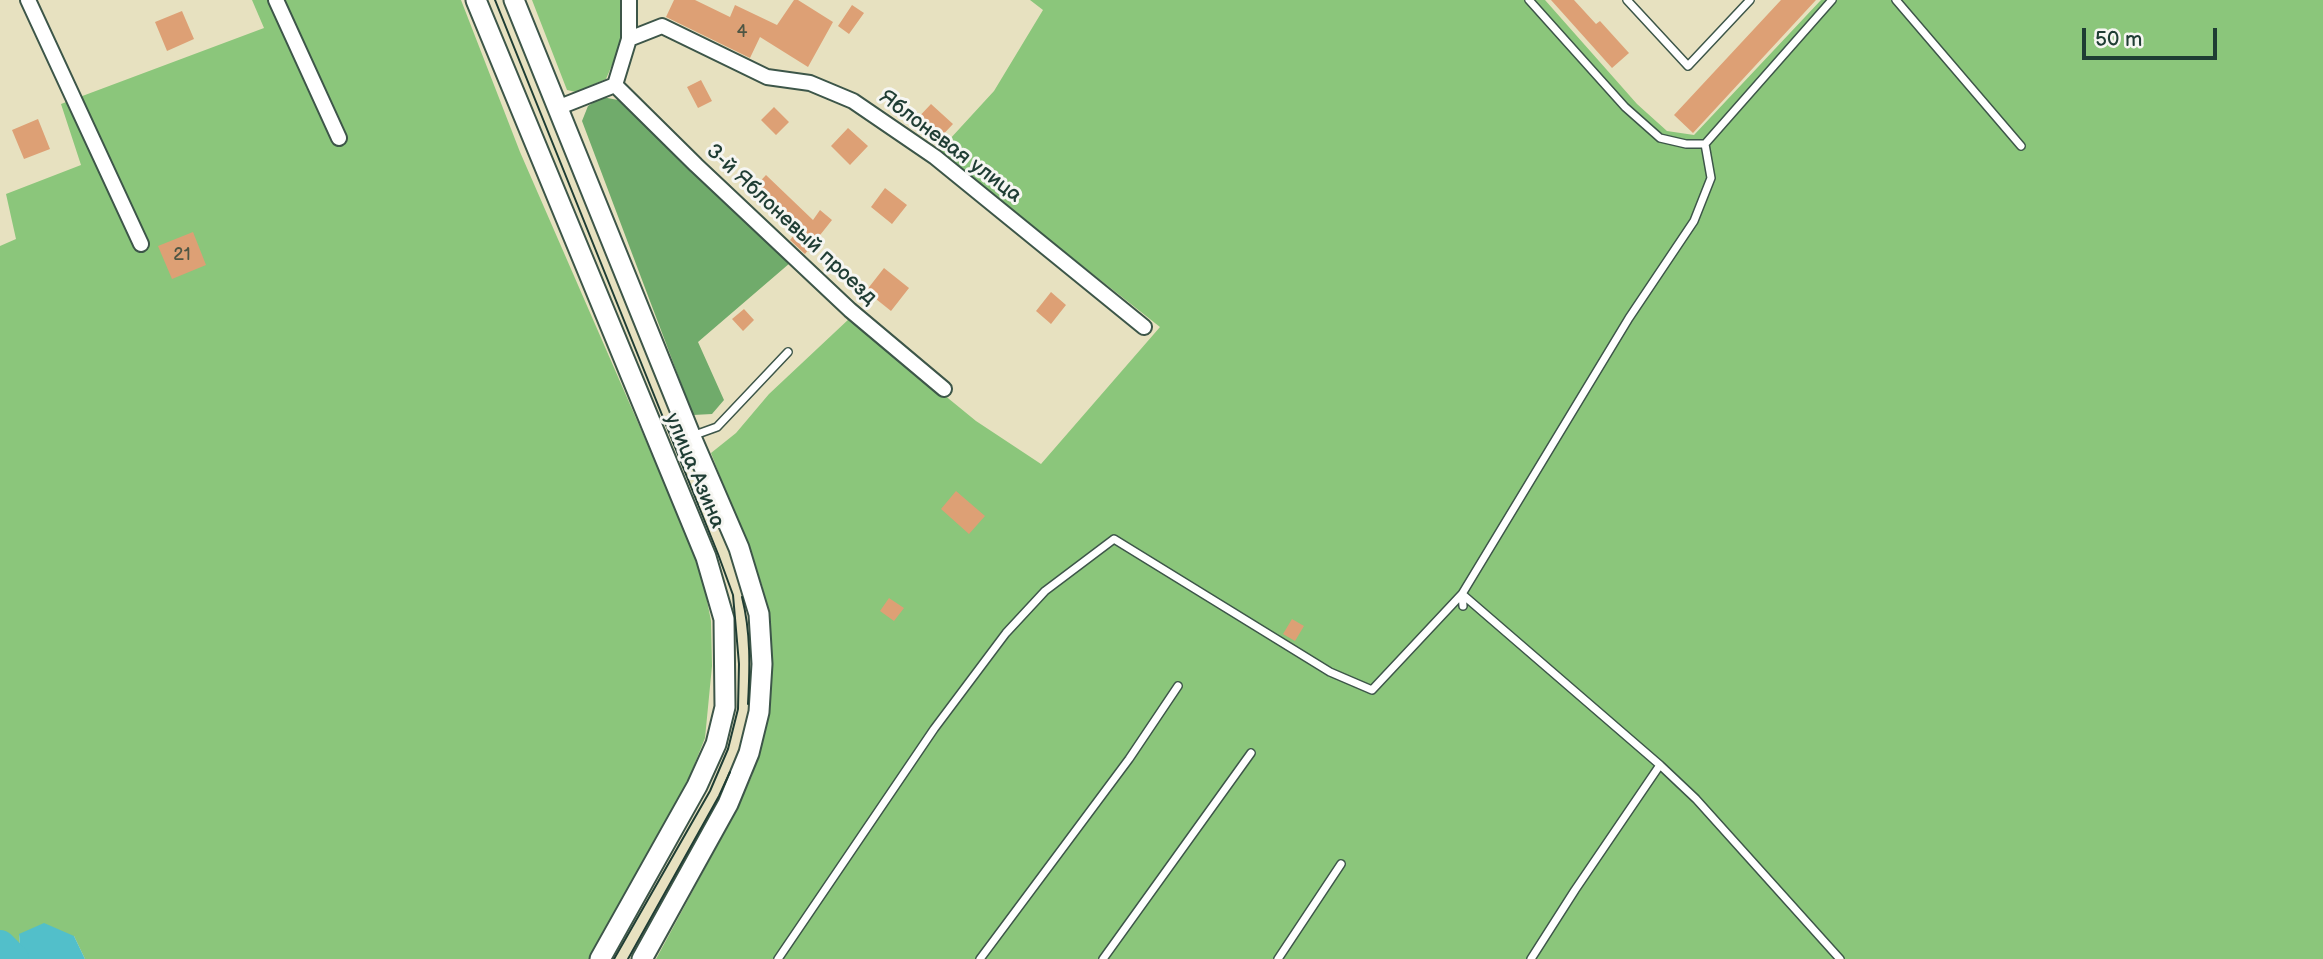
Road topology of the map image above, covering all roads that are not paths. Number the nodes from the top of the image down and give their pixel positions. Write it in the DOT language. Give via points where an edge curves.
graph roads {
  1 [pos="28,0"];
  2 [pos="276,0"];
  3 [pos="476,0"];
  4 [pos="514,0"];
  5 [pos="629,0"];
  6 [pos="1529,0"];
  7 [pos="1628,0"];
  8 [pos="1750,0"];
  9 [pos="1832,0"];
  10 [pos="1896,0"];
  11 [pos="629,39"];
  12 [pos="615,85"];
  13 [pos="557,108"];
  14 [pos="339,138"];
  15 [pos="1705,144"];
  16 [pos="2021,146"];
  17 [pos="141,244"];
  18 [pos="1144,327"];
  19 [pos="788,352"];
  20 [pos="944,388"];
  21 [pos="691,437"];
  22 [pos="1462,594"];
  23 [pos="1463,606"];
  24 [pos="1178,686"];
  25 [pos="1251,753"];
  26 [pos="1660,765"];
  27 [pos="1341,864"];
  28 [pos="600,959"];
  29 [pos="642,959"];
  30 [pos="778,959"];
  31 [pos="980,959"];
  32 [pos="1103,959"];
  33 [pos="1278,959"];
  34 [pos="1531,959"];
  35 [pos="1840,959"];
  1 -- 17 [label="street"];
  2 -- 14 [label="street"];
  3 -- 28 [label="street, улица Азина" via="706,557 724,619 725,707 716,744"];
  4 -- 13 [label="street, улица Азина"];
  5 -- 11 [label="street"];
  6 -- 15 [label="lane" via="1625,107 1660,138"];
  7 -- 8 [label="lane" via="1688,66"];
  9 -- 15 [label="lane"];
  10 -- 16 [label="lane"];
  11 -- 12 [label="street"];
  11 -- 18 [label="street, Яблоневая улица" via="662,26 767,77 810,83 853,101 934,157"];
  12 -- 13 [label="street"];
  12 -- 20 [label="street, 3-й Яблоневый проезд" via="850,310"];
  13 -- 21 [label="street, улица Азина"];
  15 -- 22 [label="lane" via="1711,178 1694,221 1629,318"];
  19 -- 21 [label="lane" via="717,427"];
  21 -- 29 [label="street, улица Азина" via="739,548 759,614 759,712 749,753 728,804"];
  22 -- 23 [label="lane"];
  22 -- 26 [label="lane"];
  22 -- 30 [label="lane" via="1371,690 1330,672 1114,539 1045,591 1006,633 934,729"];
  24 -- 31 [label="lane"];
  25 -- 32 [label="lane"];
  26 -- 34 [label="lane"];
  26 -- 35 [label="lane"];
  27 -- 33 [label="lane"];
}
